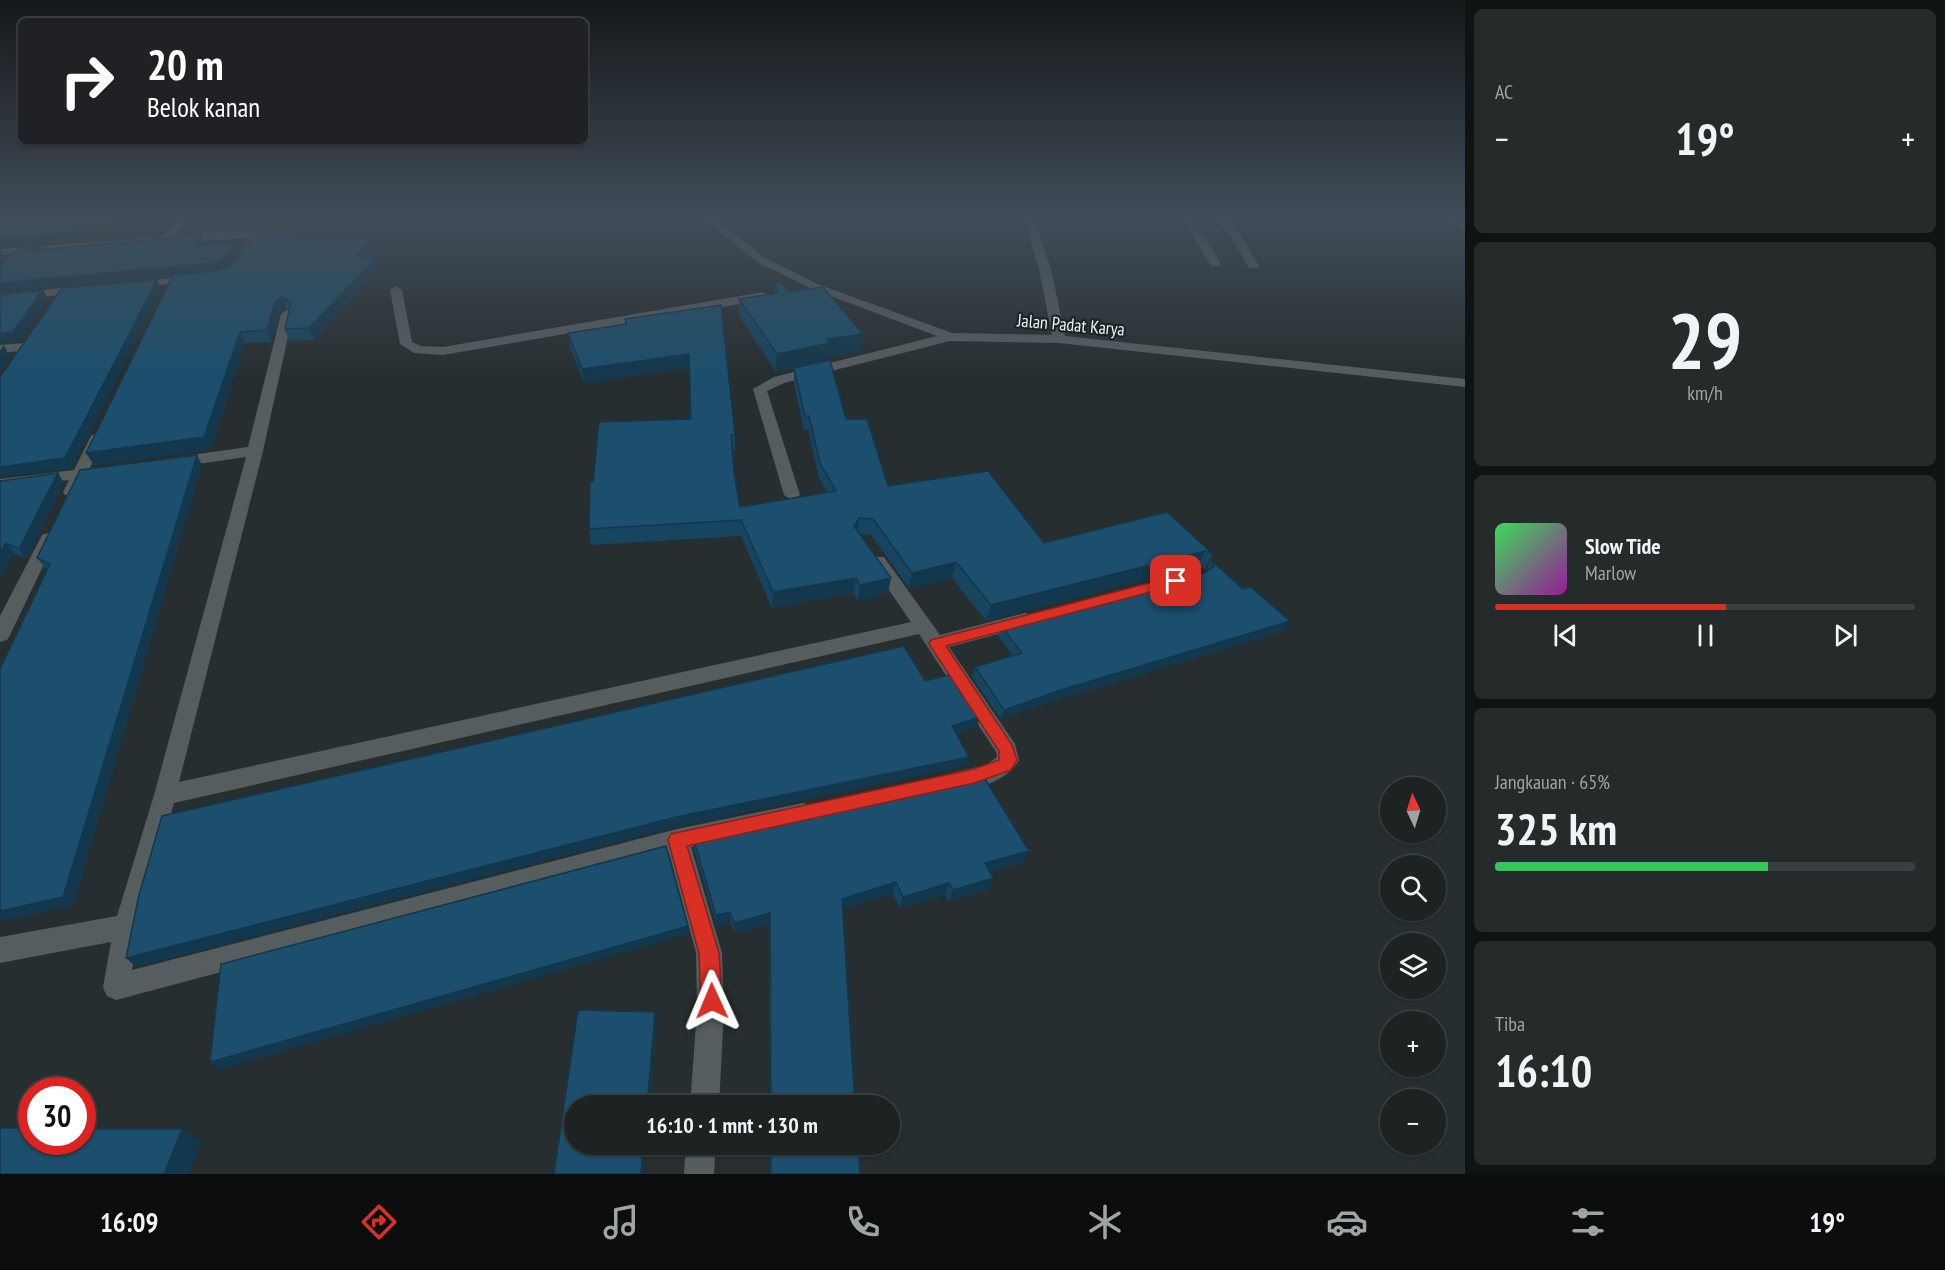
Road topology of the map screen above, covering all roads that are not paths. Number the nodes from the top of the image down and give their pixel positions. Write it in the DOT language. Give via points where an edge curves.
graph roads {
  1 [pos="781,270"];
  2 [pos="1045,270"];
  3 [pos="203,279"];
  4 [pos="173,281"];
  5 [pos="118,286"];
  6 [pos="816,287"];
  7 [pos="96,288"];
  8 [pos="396,290"];
  9 [pos="62,292"];
  10 [pos="0,298"];
  11 [pos="163,302"];
  12 [pos="49,310"];
  13 [pos="287,314"];
  14 [pos="950,337"];
  15 [pos="1059,339"];
  16 [pos="0,349"];
  17 [pos="12,364"];
  18 [pos="1465,383"];
  19 [pos="106,421"];
  20 [pos="255,451"];
  21 [pos="162,464"];
  22 [pos="103,471"];
  23 [pos="80,474"];
  24 [pos="0,484"];
  25 [pos="792,495"];
  26 [pos="64,507"];
  27 [pos="53,528"];
  28 [pos="870,550"];
  29 [pos="1039,617"];
  30 [pos="0,635"];
  31 [pos="930,635"];
  32 [pos="940,784"];
  33 [pos="165,795"];
  34 [pos="826,808"];
  35 [pos="677,840"];
  36 [pos="126,927"];
  37 [pos="0,950"];
  38 [pos="705,1095"];
  39 [pos="700,1155"];
  40 [pos="699,1174"];
  1 -- 6 [label="street, Jalan Padat Karya"];
  2 -- 15 [label="street"];
  3 -- 4 [label="street"];
  4 -- 5 [label="street"];
  4 -- 11 [label="street"];
  6 -- 8 [label="street" via="443,351 419,350 406,344"];
  6 -- 14 [label="street, Jalan Padat Karya"];
  7 -- 9 [label="street"];
  9 -- 10 [label="street"];
  9 -- 12 [label="street"];
  13 -- 20 [label="street"];
  14 -- 15 [label="street, Jalan Padat Karya"];
  14 -- 25 [label="street" via="779,380 760,389"];
  15 -- 18 [label="street, Jalan Padat Karya"];
  16 -- 17 [label="street" via="27,342"];
  19 -- 23 [label="street"];
  20 -- 21 [label="street"];
  20 -- 33 [label="street"];
  22 -- 23 [label="street"];
  23 -- 24 [label="street"];
  23 -- 26 [label="street"];
  27 -- 30 [label="street"];
  28 -- 31 [label="street"];
  29 -- 31 [label="street"];
  31 -- 32 [label="street" via="1007,750 1008,760 990,773"];
  31 -- 33 [label="street"];
  33 -- 36 [label="street"];
  34 -- 35 [label="street"];
  35 -- 36 [label="street" via="116,987"];
  35 -- 38 [label="street" via="709,953 712,1001"];
  36 -- 37 [label="street"];
  39 -- 40 [label="street"];
}
